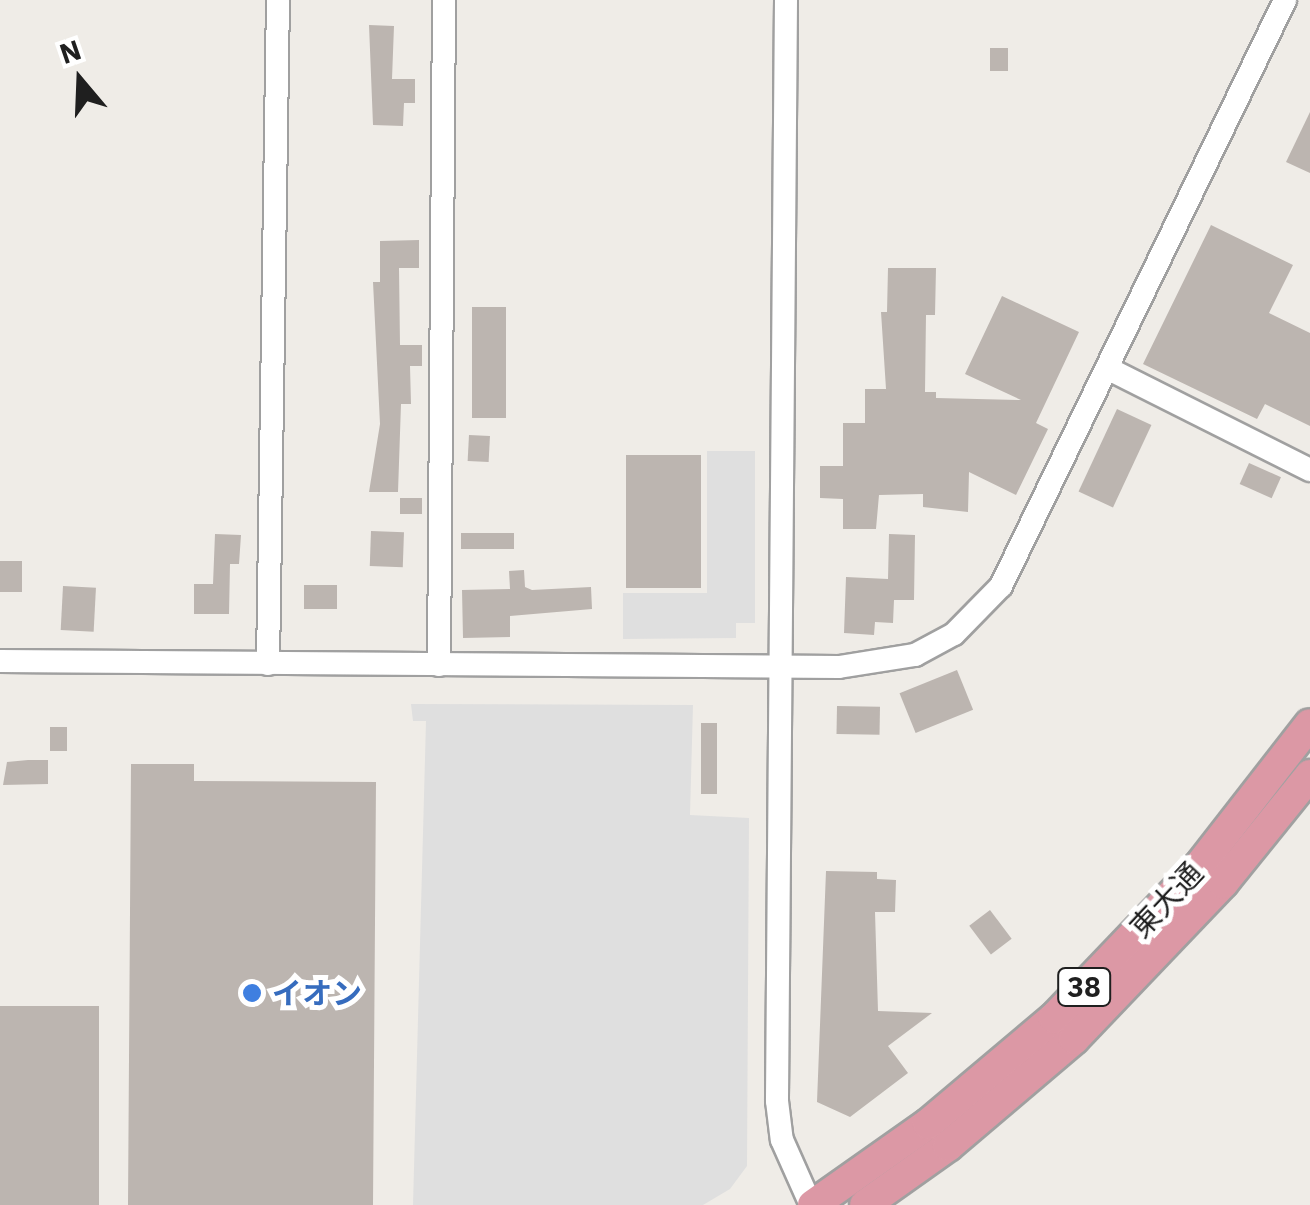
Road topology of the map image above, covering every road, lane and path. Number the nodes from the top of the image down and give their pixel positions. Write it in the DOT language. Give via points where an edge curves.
graph roads {
  1 [pos="278,0"];
  2 [pos="444,0"];
  3 [pos="786,0"];
  4 [pos="1285,0"];
  5 [pos="1107,368"];
  6 [pos="1310,470"];
  7 [pos="0,661"];
  8 [pos="268,664"];
  9 [pos="781,664"];
  10 [pos="439,666"];
  11 [pos="1310,724"];
  12 [pos="1310,775"];
  13 [pos="812,1205"];
  14 [pos="866,1205"];
  1 -- 8 [label="street"];
  2 -- 10 [label="street"];
  3 -- 9 [label="street"];
  4 -- 5 [label="street"];
  5 -- 6 [label="street"];
  5 -- 9 [label="street" via="1000,586 954,634 879,664"];
  7 -- 8 [label="street"];
  8 -- 10 [label="street"];
  9 -- 10 [label="street"];
  9 -- 13 [label="street" via="777,1101 782,1140"];
  11 -- 13 [label="highway, 東大通 / 38" via="1201,864 1054,1018 928,1124"];
  12 -- 14 [label="highway, 東大通 / 38" via="1224,883 1074,1039 948,1146"];
}
